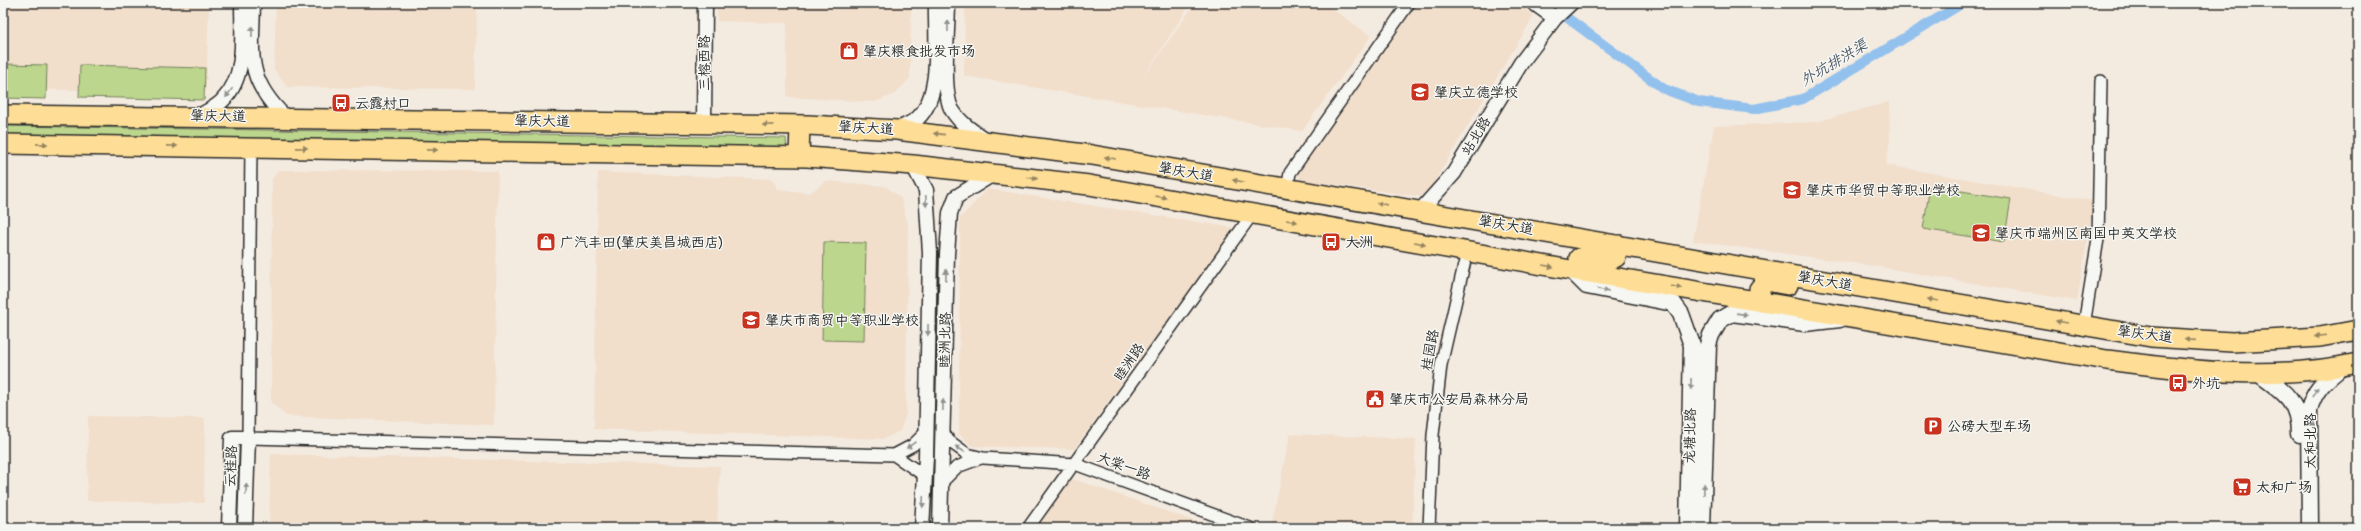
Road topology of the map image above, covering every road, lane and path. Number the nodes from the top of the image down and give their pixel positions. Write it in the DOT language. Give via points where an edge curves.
graph roads {
  1 [pos="242,3"];
  2 [pos="253,3"];
  3 [pos="704,3"];
  4 [pos="936,3"];
  5 [pos="948,3"];
  6 [pos="1409,3"];
  7 [pos="1534,3"];
  8 [pos="1571,3"];
  9 [pos="1555,18"];
  10 [pos="247,59"];
  11 [pos="2101,81"];
  12 [pos="3,115"];
  13 [pos="200,116"];
  14 [pos="285,117"];
  15 [pos="704,124"];
  16 [pos="800,125"];
  17 [pos="897,130"];
  18 [pos="984,139"];
  19 [pos="3,144"];
  20 [pos="251,147"];
  21 [pos="799,156"];
  22 [pos="913,165"];
  23 [pos="993,174"];
  24 [pos="1287,189"];
  25 [pos="1421,210"];
  26 [pos="1253,214"];
  27 [pos="1619,245"];
  28 [pos="1467,252"];
  29 [pos="930,253"];
  30 [pos="946,254"];
  31 [pos="1503,258"];
  32 [pos="1572,270"];
  33 [pos="1859,287"];
  34 [pos="1762,301"];
  35 [pos="1858,317"];
  36 [pos="2084,325"];
  37 [pos="2358,330"];
  38 [pos="2350,365"];
  39 [pos="2258,373"];
  40 [pos="926,432"];
  41 [pos="943,432"];
  42 [pos="248,438"];
  43 [pos="894,455"];
  44 [pos="983,458"];
  45 [pos="1075,464"];
  46 [pos="925,476"];
  47 [pos="942,482"];
  48 [pos="229,528"];
  49 [pos="245,528"];
  50 [pos="922,528"];
  51 [pos="940,528"];
  52 [pos="1028,528"];
  53 [pos="1250,528"];
  54 [pos="1429,528"];
  55 [pos="1688,528"];
  56 [pos="1702,528"];
  57 [pos="2300,528"];
  58 [pos="2310,528"];
  1 -- 10 [label="street"];
  10 -- 2 [label="street, one-way"];
  3 -- 15 [label="street, 三榕西路"];
  4 -- 17 [label="street" via="934,85 929,105 918,119"];
  18 -- 5 [label="street, one-way" via="961,122 952,109 946,93"];
  6 -- 24 [label="street" via="1290,173"];
  7 -- 9 [label="street"];
  8 -- 9 [label="street, 站北路"];
  9 -- 25 [label="street, 站北路" via="1521,63 1454,173"];
  10 -- 13 [label="street, one-way" via="223,101"];
  10 -- 14 [label="street" via="258,86"];
  11 -- 36 [label="street" via="2098,239"];
  12 -- 13 [label="highway, 肇庆大道"];
  13 -- 14 [label="highway, 肇庆大道"];
  14 -- 15 [label="highway, 肇庆大道"];
  16 -- 15 [label="highway, 肇庆大道, one-way"];
  16 -- 17 [label="highway, 肇庆大道"];
  16 -- 21 [label="highway"];
  18 -- 17 [label="highway, 肇庆大道, one-way"];
  24 -- 18 [label="highway, 肇庆大道, one-way"];
  19 -- 20 [label="highway, one-way"];
  20 -- 21 [label="highway, one-way"];
  20 -- 42 [label="street"];
  21 -- 22 [label="highway"];
  22 -- 23 [label="highway"];
  22 -- 29 [label="street, 睦洲北路, one-way" via="926,190"];
  23 -- 26 [label="highway, one-way" via="1089,185"];
  23 -- 30 [label="street, 睦洲北路" via="956,197 950,213"];
  25 -- 24 [label="highway, 肇庆大道, one-way"];
  25 -- 27 [label="highway, 肇庆大道"];
  26 -- 28 [label="highway, one-way"];
  26 -- 45 [label="street, 睦洲路"];
  27 -- 31 [label="highway" via="1616,257 1605,262 1532,250"];
  27 -- 33 [label="highway, 肇庆大道"];
  28 -- 31 [label="highway"];
  28 -- 54 [label="street, 桂园路" via="1441,365 1432,435"];
  29 -- 30 [label="street" via="935,228 941,227 943,249"];
  29 -- 40 [label="street, 睦洲北路, one-way"];
  41 -- 30 [label="street, 睦洲北路, one-way"];
  31 -- 32 [label="highway, one-way"];
  32 -- 34 [label="highway, one-way"];
  32 -- 55 [label="main road, 龙塘北路, one-way" via="1587,286 1672,303 1681,314 1692,345"];
  33 -- 34 [label="highway" via="1829,291 1766,281 1759,289"];
  36 -- 33 [label="highway, 肇庆大道, one-way"];
  34 -- 35 [label="highway"];
  35 -- 39 [label="highway" via="2122,362 2191,371"];
  56 -- 35 [label="main road, 龙塘北路, one-way" via="1708,345 1720,320 1732,313 1805,323"];
  37 -- 36 [label="highway, 肇庆大道, one-way" via="2320,337 2232,342 2151,337"];
  38 -- 39 [label="highway"];
  58 -- 38 [label="main road, 太和北路, one-way" via="2309,410 2312,396 2319,386"];
  39 -- 57 [label="main road, 太和北路" via="2288,396 2299,418"];
  40 -- 43 [label="street, one-way" via="913,445"];
  40 -- 46 [label="street, 睦洲北路"];
  44 -- 41 [label="street, one-way" via="968,454 957,447"];
  41 -- 47 [label="street, 睦洲北路"];
  42 -- 43 [label="street"];
  42 -- 48 [label="street, 云桂路" via="232,438"];
  49 -- 42 [label="street, 云桂路, one-way"];
  43 -- 46 [label="street"];
  44 -- 45 [label="street, 大棠一路"];
  44 -- 47 [label="street" via="957,466"];
  45 -- 52 [label="street, 睦洲路"];
  45 -- 53 [label="street, 大棠一路"];
  46 -- 50 [label="street, 睦洲北路, one-way"];
  47 -- 51 [label="street, 睦洲北路"];
}
